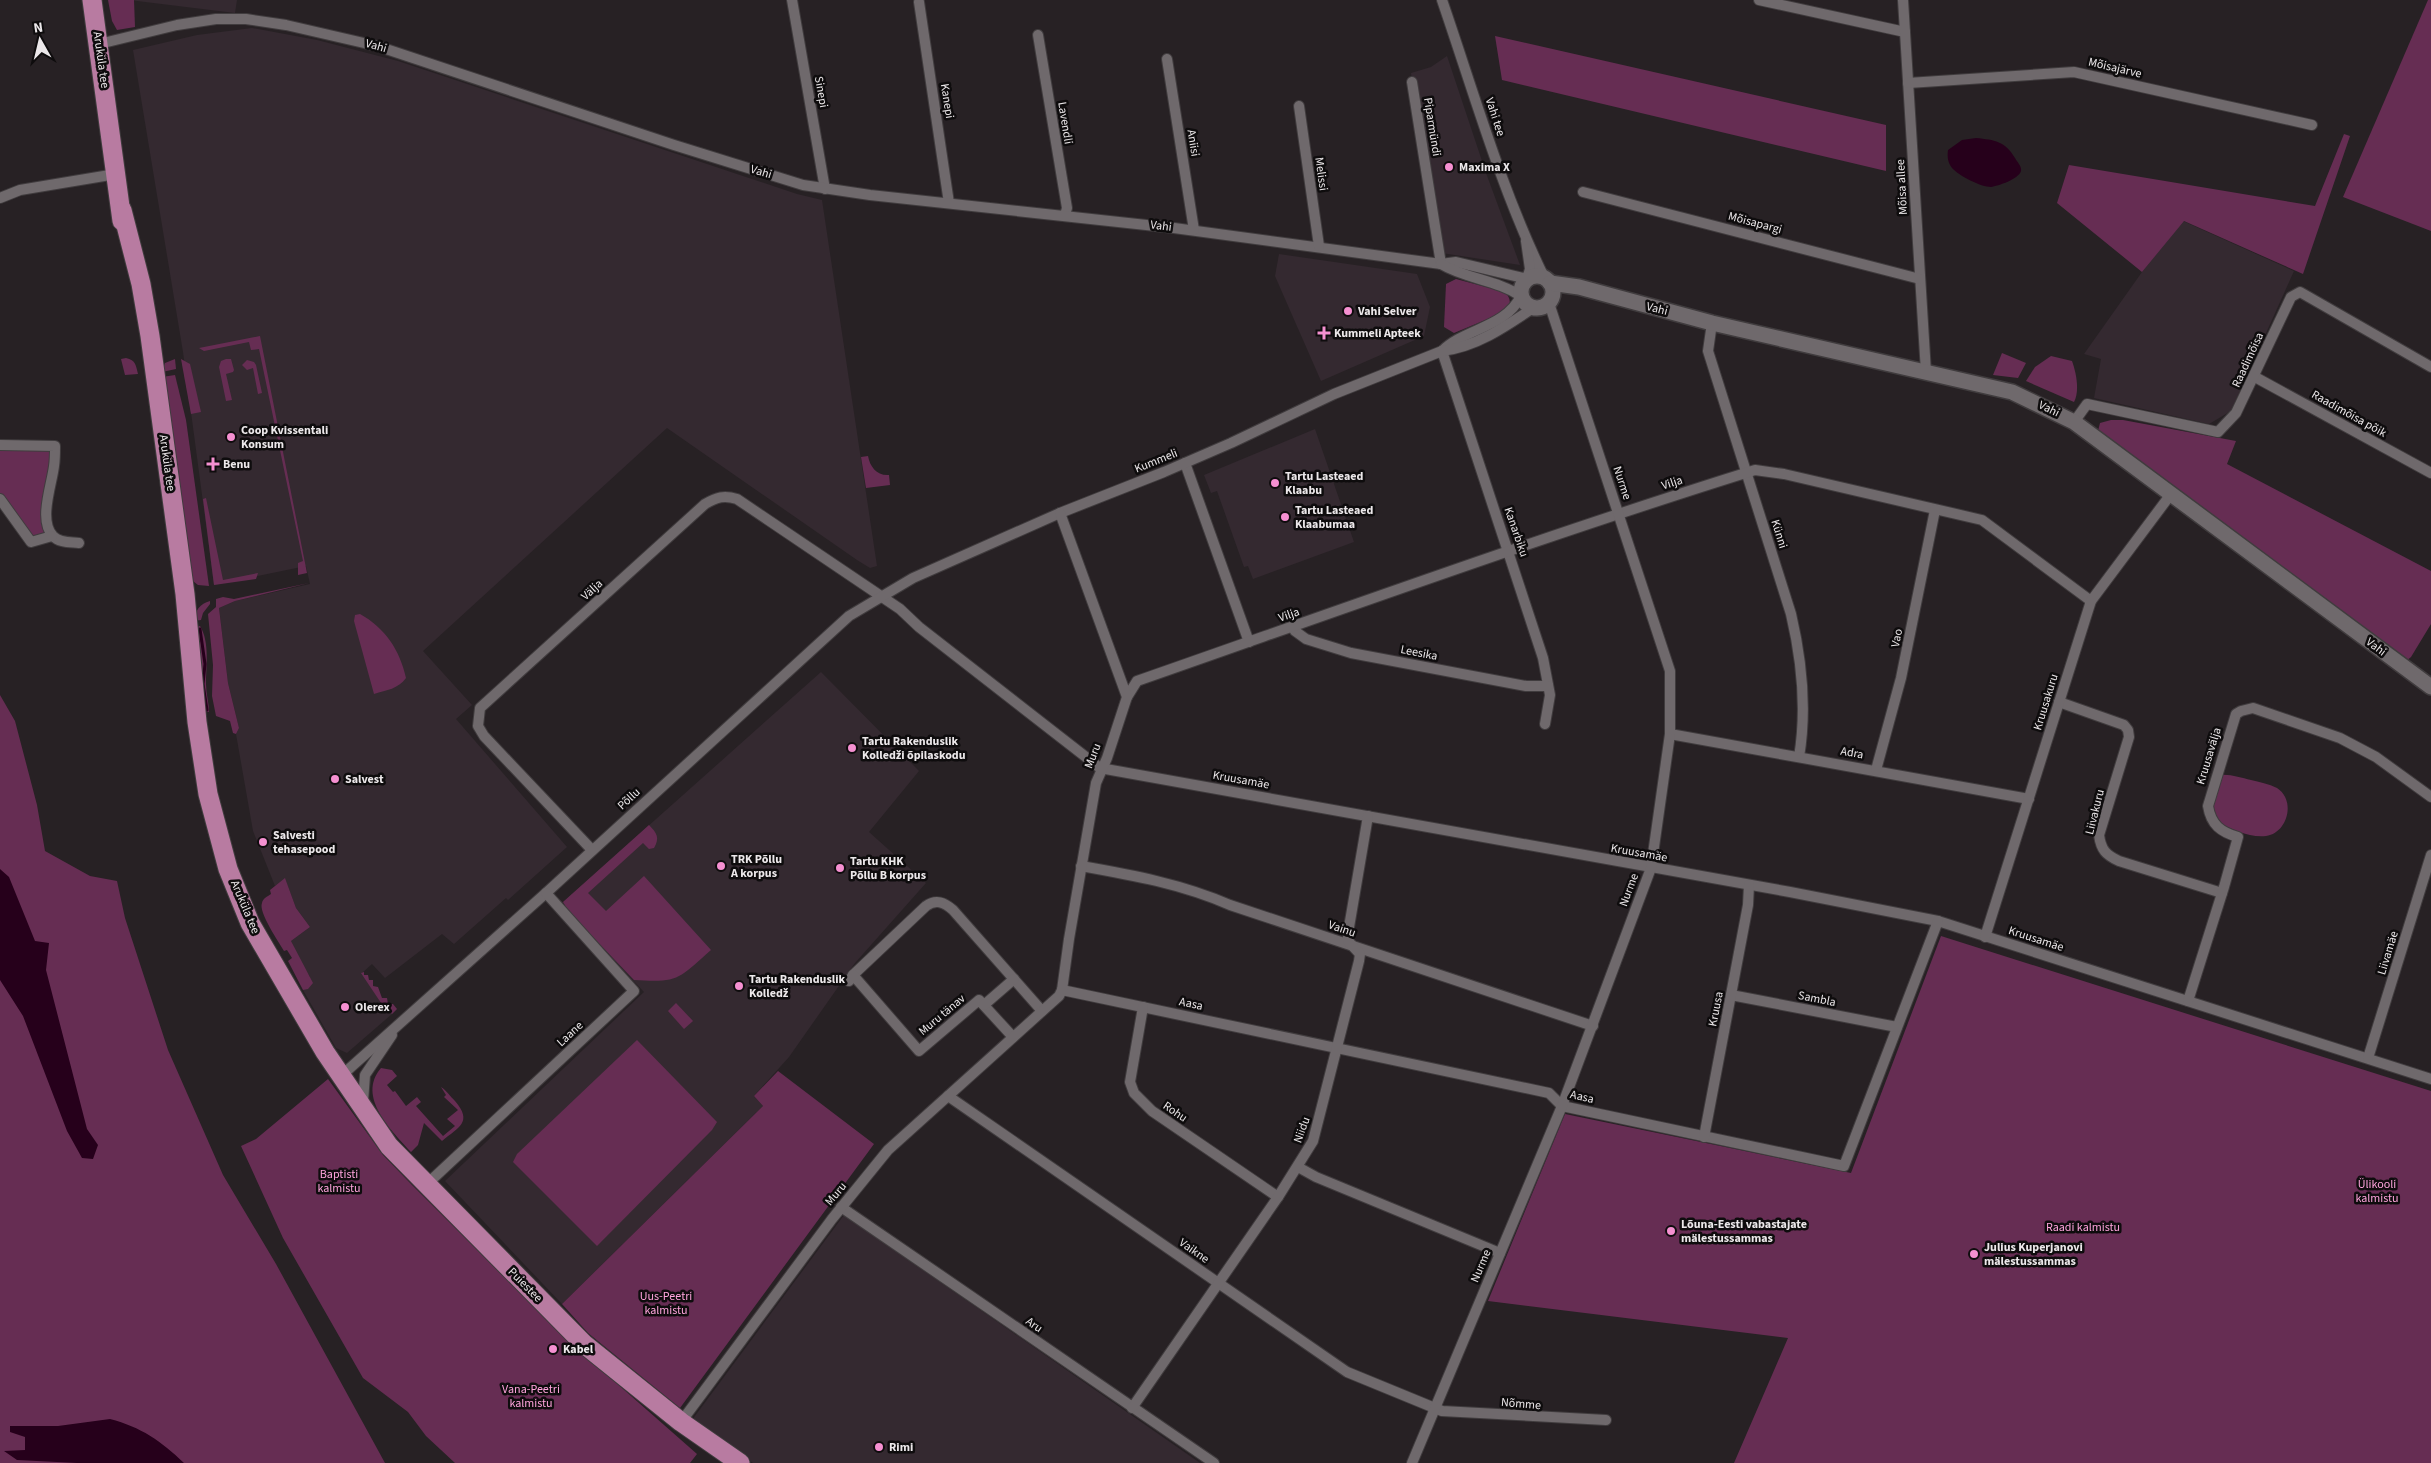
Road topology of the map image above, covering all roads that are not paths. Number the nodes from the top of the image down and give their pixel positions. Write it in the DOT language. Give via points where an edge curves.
graph roads {
  1 [pos="92,0"];
  2 [pos="792,0"];
  3 [pos="1442,0"];
  4 [pos="1759,0"];
  5 [pos="1903,0"];
  6 [pos="919,2"];
  7 [pos="1905,32"];
  8 [pos="1038,35"];
  9 [pos="99,44"];
  10 [pos="1167,59"];
  11 [pos="1412,82"];
  12 [pos="1908,83"];
  13 [pos="1299,106"];
  14 [pos="2312,125"];
  15 [pos="116,174"];
  16 [pos="825,189"];
  17 [pos="1583,192"];
  18 [pos="0,198"];
  19 [pos="950,203"];
  20 [pos="1065,215"];
  21 [pos="1194,230"];
  22 [pos="1526,241"];
  23 [pos="1319,246"];
  24 [pos="1441,264"];
  25 [pos="1527,279"];
  26 [pos="1920,279"];
  27 [pos="1547,280"];
  28 [pos="1591,292"];
  29 [pos="1521,296"];
  30 [pos="1550,301"];
  31 [pos="1533,308"];
  32 [pos="1712,324"];
  33 [pos="1442,351"];
  34 [pos="2431,367"];
  35 [pos="1926,372"];
  36 [pos="2255,377"];
  37 [pos="2074,422"];
  38 [pos="0,445"];
  39 [pos="1185,463"];
  40 [pos="1746,472"];
  41 [pos="2431,473"];
  42 [pos="2171,494"];
  43 [pos="0,499"];
  44 [pos="1935,510"];
  45 [pos="1060,513"];
  46 [pos="1619,514"];
  47 [pos="52,536"];
  48 [pos="80,543"];
  49 [pos="1508,550"];
  50 [pos="881,596"];
  51 [pos="2091,601"];
  52 [pos="1293,626"];
  53 [pos="1249,642"];
  54 [pos="1548,686"];
  55 [pos="2431,687"];
  56 [pos="1126,697"];
  57 [pos="2059,702"];
  58 [pos="1545,724"];
  59 [pos="1670,734"];
  60 [pos="1799,757"];
  61 [pos="1103,768"];
  62 [pos="1876,770"];
  63 [pos="2431,797"];
  64 [pos="2029,799"];
  65 [pos="1368,816"];
  66 [pos="592,850"];
  67 [pos="2431,855"];
  68 [pos="1082,866"];
  69 [pos="1651,868"];
  70 [pos="1749,885"];
  71 [pos="546,893"];
  72 [pos="2222,893"];
  73 [pos="1938,921"];
  74 [pos="1985,937"];
  75 [pos="1353,946"];
  76 [pos="1014,979"];
  77 [pos="1062,990"];
  78 [pos="1731,995"];
  79 [pos="2188,1000"];
  80 [pos="984,1005"];
  81 [pos="1143,1007"];
  82 [pos="1042,1011"];
  83 [pos="397,1026"];
  84 [pos="1593,1026"];
  85 [pos="1897,1028"];
  86 [pos="1013,1038"];
  87 [pos="1338,1048"];
  88 [pos="2368,1058"];
  89 [pos="342,1076"];
  90 [pos="2431,1078"];
  91 [pos="948,1096"];
  92 [pos="1562,1106"];
  93 [pos="364,1112"];
  94 [pos="1704,1137"];
  95 [pos="1298,1167"];
  96 [pos="426,1185"];
  97 [pos="1278,1197"];
  98 [pos="842,1207"];
  99 [pos="1500,1253"];
  100 [pos="1218,1282"];
  101 [pos="1132,1408"];
  102 [pos="1435,1408"];
  103 [pos="1606,1420"];
  104 [pos="681,1422"];
  105 [pos="730,1460"];
  106 [pos="1214,1463"];
  107 [pos="1412,1463"];
  1 -- 9 [label="highway, Aruküla tee"];
  2 -- 16 [label="street, Sinepi"];
  3 -- 22 [label="street, Vahi tee"];
  4 -- 7 [label="street"];
  5 -- 7 [label="street, Mõisa allee"];
  6 -- 19 [label="street, Kanepi"];
  7 -- 12 [label="street, Mõisa allee"];
  8 -- 20 [label="street, Lavendli" via="1067,208"];
  9 -- 15 [label="highway, Aruküla tee"];
  9 -- 16 [label="street, Vahi" via="216,19 246,19 286,25 377,46 674,145"];
  10 -- 21 [label="street, Aniisi"];
  11 -- 24 [label="street, Piparmündi"];
  12 -- 14 [label="street, Mõisajärve" via="2074,72"];
  12 -- 26 [label="street, Mõisa allee"];
  13 -- 23 [label="street, Melissi"];
  15 -- 18 [label="street" via="20,190"];
  15 -- 89 [label="highway, Aruküla tee" via="179,637 208,794 228,869 256,934 298,1009"];
  16 -- 19 [label="street, Vahi"];
  17 -- 26 [label="street, Mõisapargi"];
  19 -- 20 [label="street, Vahi"];
  20 -- 21 [label="street, Vahi"];
  21 -- 23 [label="street, Vahi"];
  22 -- 25 [label="street, Vahi tee" via="1530,270"];
  22 -- 27 [label="street, Vahi tee"];
  23 -- 24 [label="street, Vahi"];
  24 -- 25 [label="street, Vahi" via="1456,262"];
  24 -- 29 [label="street, Vahi" via="1453,271 1511,289"];
  25 -- 27 [label="street" via="1535,276"];
  25 -- 29 [label="street"];
  26 -- 35 [label="street, Mõisa allee"];
  27 -- 28 [label="street, Vahi"];
  27 -- 30 [label="street" via="1553,288"];
  28 -- 30 [label="street, Vahi" via="1568,294"];
  28 -- 32 [label="street, Vahi"];
  29 -- 31 [label="street" via="1525,304"];
  29 -- 33 [label="street, Kummeli" via="1505,316 1452,341"];
  30 -- 31 [label="street" via="1544,307"];
  30 -- 46 [label="street, Nurme"];
  31 -- 33 [label="street, Kummeli" via="1496,334 1455,350"];
  32 -- 35 [label="street, Vahi"];
  32 -- 40 [label="street, Künni" via="1708,350"];
  33 -- 39 [label="street, Kummeli" via="1334,394"];
  33 -- 49 [label="street, Kanarbiku"];
  34 -- 36 [label="street, Raadimõisa" via="2300,292 2291,297"];
  35 -- 37 [label="street, Vahi" via="2012,392"];
  36 -- 37 [label="street, Raadimõisa" via="2236,413 2218,432 2087,404"];
  36 -- 41 [label="street, Raadimõisa põik"];
  37 -- 42 [label="street, Vahi"];
  38 -- 47 [label="street" via="55,446 47,503"];
  39 -- 45 [label="street, Kummeli"];
  39 -- 53 [label="street"];
  40 -- 44 [label="street, Vilja" via="1784,474"];
  40 -- 46 [label="street, Vilja"];
  40 -- 60 [label="street, Künni" via="1791,614 1800,654 1803,699"];
  42 -- 51 [label="street, Kruusakuru"];
  42 -- 55 [label="street, Vahi"];
  43 -- 47 [label="street" via="31,542"];
  44 -- 51 [label="street, Vilja" via="1982,520"];
  44 -- 62 [label="street, Vao" via="1901,678"];
  45 -- 50 [label="street, Kummeli" via="913,578"];
  45 -- 56 [label="street"];
  46 -- 49 [label="street, Vilja"];
  46 -- 59 [label="street, Nurme" via="1670,671"];
  47 -- 48 [label="street" via="60,541"];
  49 -- 52 [label="street, Vilja"];
  49 -- 54 [label="street, Kanarbiku" via="1543,658"];
  50 -- 61 [label="street, Kruusamäe"];
  50 -- 66 [label="street, Põllu" via="849,616"];
  50 -- 66 [label="street, Välja" via="737,500 717,497 705,504 480,708 478,726 484,736"];
  51 -- 57 [label="street, Kruusakuru"];
  52 -- 53 [label="street, Vilja"];
  52 -- 54 [label="street, Leesika" via="1306,640 1351,653 1526,686"];
  53 -- 56 [label="street, Vilja" via="1137,680"];
  54 -- 58 [label="street, Kanarbiku" via="1550,695"];
  56 -- 61 [label="street, Muru"];
  57 -- 64 [label="street, Kruusakuru"];
  57 -- 72 [label="street, Liivakuru" via="2124,724 2128,730 2129,738 2100,835 2100,847 2119,861"];
  59 -- 60 [label="street, Adra"];
  59 -- 69 [label="street, Nurme"];
  60 -- 62 [label="street, Adra"];
  61 -- 65 [label="street, Kruusamäe"];
  61 -- 68 [label="street, Muru" via="1096,783"];
  62 -- 64 [label="street, Adra"];
  63 -- 72 [label="street, Kruusavälja" via="2376,757 2340,738 2253,708 2241,711 2233,720 2208,806 2214,825 2226,834 2238,837"];
  64 -- 74 [label="street, Kruusakuru"];
  65 -- 69 [label="street, Kruusamäe"];
  65 -- 75 [label="street, Niidu" via="1348,933 1348,941"];
  66 -- 71 [label="street, Põllu"];
  67 -- 88 [label="street, Liivamäe"];
  68 -- 75 [label="street, Vainu" via="1163,881"];
  68 -- 77 [label="street, Muru"];
  69 -- 70 [label="street, Kruusamäe"];
  69 -- 84 [label="street, Nurme"];
  70 -- 73 [label="street, Kruusamäe"];
  70 -- 78 [label="street, Kruusa"];
  71 -- 83 [label="street, Põllu"];
  71 -- 96 [label="street, Laane" via="634,991"];
  72 -- 79 [label="street, Kruusavälja"];
  73 -- 74 [label="street, Kruusamäe"];
  73 -- 85 [label="street, Aasa"];
  74 -- 79 [label="street, Kruusamäe"];
  75 -- 84 [label="street, Vainu"];
  75 -- 87 [label="street, Niidu" via="1360,954 1359,961"];
  76 -- 80 [label="street"];
  76 -- 80 [label="street, Muru tänav" via="953,910 936,901 926,906 851,978 919,1051 980,1000"];
  76 -- 82 [label="street"];
  77 -- 81 [label="street, Aasa"];
  77 -- 82 [label="street, Muru"];
  78 -- 85 [label="street, Sambla"];
  78 -- 94 [label="street, Kruusa"];
  79 -- 88 [label="street, Kruusamäe"];
  80 -- 86 [label="street, Muru tänav"];
  81 -- 87 [label="street, Aasa"];
  81 -- 97 [label="street, Rohu" via="1130,1082 1134,1093 1152,1111"];
  82 -- 86 [label="street, Muru"];
  83 -- 89 [label="street, Põllu"];
  83 -- 93 [label="street, Põllu" via="365,1075 362,1093"];
  84 -- 92 [label="street, Nurme"];
  85 -- 94 [label="street, Aasa" via="1844,1166"];
  86 -- 91 [label="street, Muru"];
  87 -- 92 [label="street, Aasa" via="1549,1093"];
  87 -- 95 [label="street, Niidu" via="1313,1141"];
  88 -- 90 [label="street, Kruusamäe"];
  89 -- 93 [label="highway, Puiestee"];
  91 -- 98 [label="street, Muru" via="888,1150"];
  91 -- 100 [label="street, Vaikne"];
  92 -- 94 [label="street, Aasa"];
  92 -- 99 [label="street, Nurme"];
  93 -- 96 [label="highway, Puiestee" via="389,1146"];
  95 -- 97 [label="street, Niidu"];
  95 -- 99 [label="street"];
  96 -- 104 [label="highway, Puiestee" via="584,1344"];
  97 -- 100 [label="street, Niidu"];
  98 -- 101 [label="street, Aru"];
  98 -- 104 [label="street, Muru"];
  99 -- 102 [label="street, Nurme"];
  100 -- 101 [label="street, Niidu"];
  100 -- 102 [label="street, Vaikne" via="1347,1372"];
  101 -- 106 [label="street, Aru"];
  102 -- 103 [label="street, Nõmme"];
  102 -- 107 [label="street, Nurme"];
  104 -- 105 [label="highway, Puiestee"];
}
